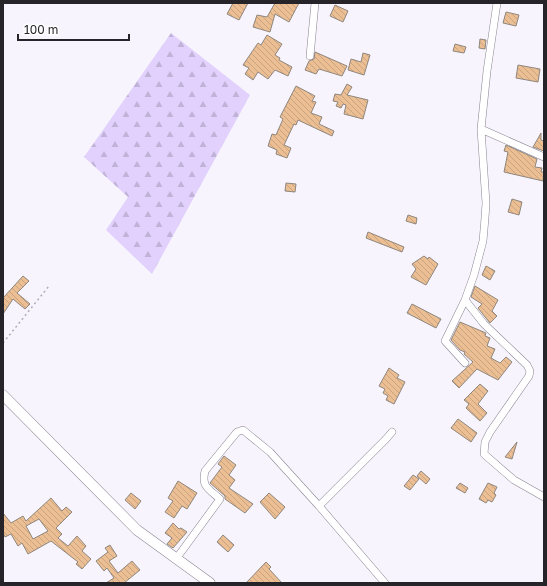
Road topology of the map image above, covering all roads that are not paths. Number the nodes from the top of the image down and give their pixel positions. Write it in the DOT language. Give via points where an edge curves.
graph roads {
  1 [pos="315,3"];
  2 [pos="497,3"];
  3 [pos="310,56"];
  4 [pos="481,129"];
  5 [pos="544,157"];
  6 [pos="465,300"];
  7 [pos="465,363"];
  8 [pos="3,395"];
  9 [pos="392,432"];
  10 [pos="544,497"];
  11 [pos="319,506"];
  12 [pos="176,559"];
  13 [pos="210,583"];
  14 [pos="385,583"];
  1 -- 3 [label="street"];
  2 -- 4 [label="street"];
  4 -- 5 [label="street"];
  4 -- 6 [label="street" via="486,203 483,241"];
  6 -- 7 [label="street" via="445,341"];
  6 -- 10 [label="street" via="484,324 527,365 530,371 490,432 485,442 484,454 514,480"];
  8 -- 12 [label="street" via="137,530"];
  9 -- 11 [label="street"];
  11 -- 12 [label="street" via="270,452 243,430 237,432 205,471 205,486 220,500"];
  11 -- 14 [label="street"];
  12 -- 13 [label="street"];
}
